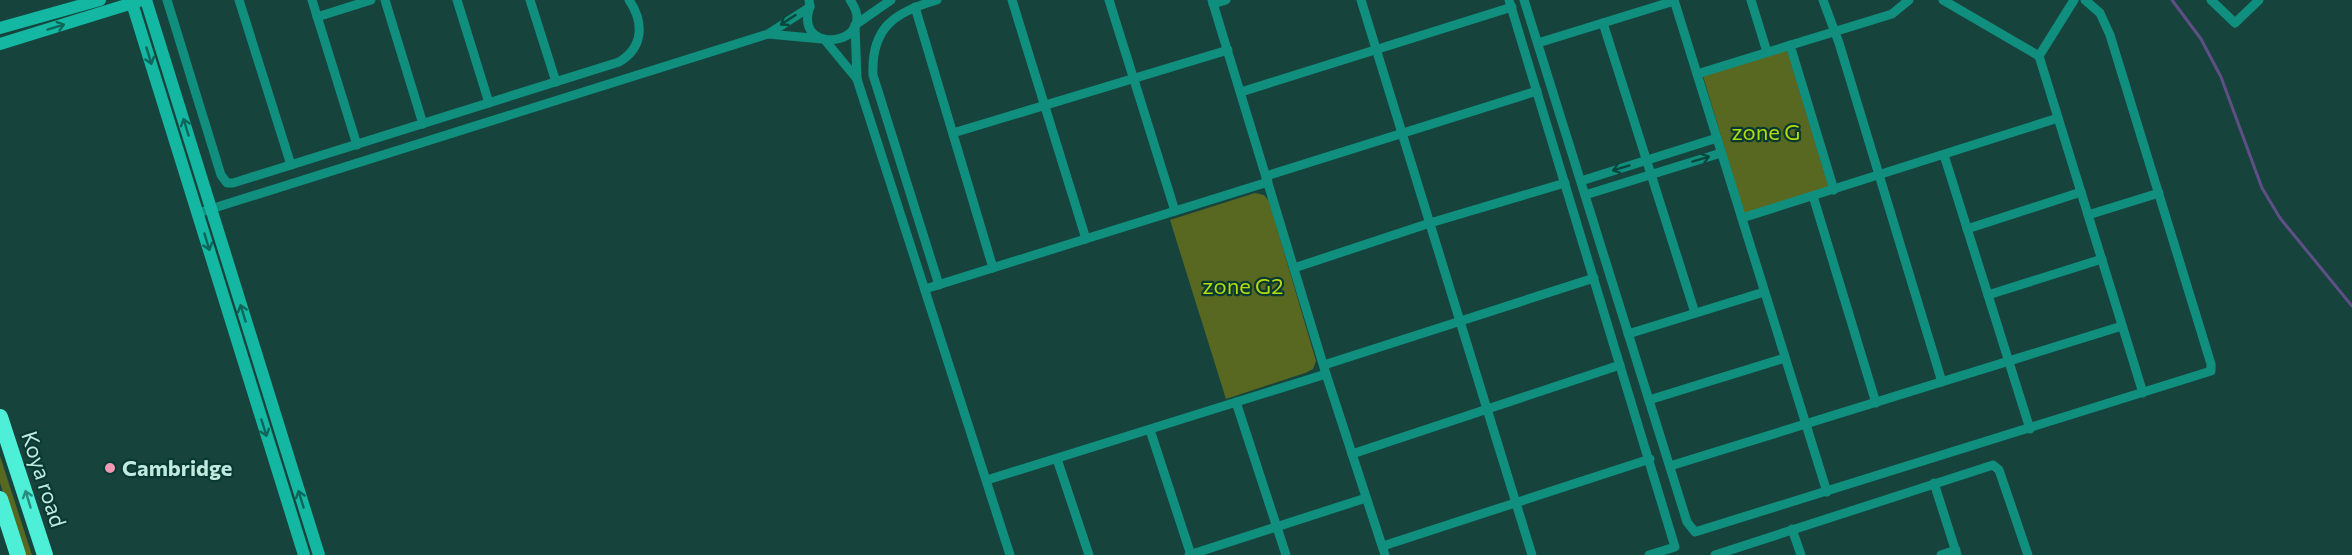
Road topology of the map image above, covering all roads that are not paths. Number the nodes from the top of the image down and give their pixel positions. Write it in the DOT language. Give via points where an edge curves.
graph roads {
  1 [pos="100,0"];
  2 [pos="167,0"];
  3 [pos="239,0"];
  4 [pos="312,0"];
  5 [pos="370,0"];
  6 [pos="384,0"];
  7 [pos="457,0"];
  8 [pos="530,0"];
  9 [pos="629,0"];
  10 [pos="850,0"];
  11 [pos="891,0"];
  12 [pos="937,0"];
  13 [pos="1012,0"];
  14 [pos="1109,0"];
  15 [pos="1226,0"];
  16 [pos="1361,0"];
  17 [pos="1524,0"];
  18 [pos="1751,0"];
  19 [pos="1823,0"];
  20 [pos="1910,0"];
  21 [pos="1943,0"];
  22 [pos="2074,0"];
  23 [pos="2085,0"];
  24 [pos="2211,0"];
  25 [pos="2259,0"];
  26 [pos="138,1"];
  27 [pos="1674,1"];
  28 [pos="811,2"];
  29 [pos="1212,2"];
  30 [pos="1511,4"];
  31 [pos="915,7"];
  32 [pos="317,17"];
  33 [pos="1603,23"];
  34 [pos="855,25"];
  35 [pos="0,28"];
  36 [pos="1834,32"];
  37 [pos="768,34"];
  38 [pos="824,39"];
  39 [pos="1538,43"];
  40 [pos="0,44"];
  41 [pos="1790,45"];
  42 [pos="1376,49"];
  43 [pos="1228,50"];
  44 [pos="1767,52"];
  45 [pos="2039,56"];
  46 [pos="1697,74"];
  47 [pos="857,79"];
  48 [pos="1133,79"];
  49 [pos="556,82"];
  50 [pos="1537,91"];
  51 [pos="1241,92"];
  52 [pos="489,103"];
  53 [pos="1045,105"];
  54 [pos="2058,118"];
  55 [pos="423,124"];
  56 [pos="1402,132"];
  57 [pos="953,133"];
  58 [pos="1717,138"];
  59 [pos="357,145"];
  60 [pos="1721,153"];
  61 [pos="1944,155"];
  62 [pos="1647,160"];
  63 [pos="291,165"];
  64 [pos="1651,174"];
  65 [pos="1878,176"];
  66 [pos="1267,179"];
  67 [pos="1581,181"];
  68 [pos="1565,183"];
  69 [pos="1834,190"];
  70 [pos="2081,192"];
  71 [pos="2159,193"];
  72 [pos="1585,195"];
  73 [pos="1813,196"];
  74 [pos="211,209"];
  75 [pos="1176,211"];
  76 [pos="198,213"];
  77 [pos="2088,215"];
  78 [pos="1742,218"];
  79 [pos="1430,223"];
  80 [pos="1967,229"];
  81 [pos="1086,239"];
  82 [pos="2102,259"];
  83 [pos="993,268"];
  84 [pos="1294,268"];
  85 [pos="1594,278"];
  86 [pos="939,285"];
  87 [pos="925,290"];
  88 [pos="1764,292"];
  89 [pos="1988,295"];
  90 [pos="1695,313"];
  91 [pos="1460,321"];
  92 [pos="2122,326"];
  93 [pos="1628,334"];
  94 [pos="1785,358"];
  95 [pos="2009,361"];
  96 [pos="1620,365"];
  97 [pos="1325,370"];
  98 [pos="1942,382"];
  99 [pos="2143,393"];
  100 [pos="1649,400"];
  101 [pos="1236,402"];
  102 [pos="1876,403"];
  103 [pos="1488,411"];
  104 [pos="0,417"];
  105 [pos="1806,424"];
  106 [pos="1150,429"];
  107 [pos="2030,429"];
  108 [pos="1352,454"];
  109 [pos="1057,459"];
  110 [pos="1650,459"];
  111 [pos="1670,466"];
  112 [pos="987,480"];
  113 [pos="1934,483"];
  114 [pos="1827,492"];
  115 [pos="1366,498"];
  116 [pos="0,499"];
  117 [pos="1516,502"];
  118 [pos="1277,526"];
  119 [pos="1792,529"];
  120 [pos="1384,551"];
  121 [pos="1957,553"];
  122 [pos="18,555"];
  123 [pos="45,555"];
  124 [pos="304,555"];
  125 [pos="318,555"];
  126 [pos="1010,555"];
  127 [pos="1089,555"];
  128 [pos="1190,555"];
  129 [pos="1287,555"];
  130 [pos="1532,555"];
  131 [pos="1649,555"];
  132 [pos="1717,555"];
  133 [pos="1801,555"];
  134 [pos="1941,555"];
  135 [pos="2028,555"];
  1 -- 35 [label="street"];
  2 -- 63 [label="street" via="223,180 233,183"];
  3 -- 63 [label="street"];
  4 -- 32 [label="street"];
  5 -- 32 [label="street"];
  6 -- 55 [label="street"];
  7 -- 52 [label="street"];
  8 -- 49 [label="street"];
  9 -- 49 [label="street" via="640,26 637,44 630,54 611,65"];
  10 -- 34 [label="street" via="856,12"];
  11 -- 34 [label="street"];
  12 -- 31 [label="street"];
  13 -- 53 [label="street"];
  14 -- 48 [label="street"];
  15 -- 29 [label="street"];
  16 -- 42 [label="street"];
  17 -- 39 [label="street"];
  18 -- 44 [label="street"];
  19 -- 36 [label="street"];
  20 -- 36 [label="street" via="1892,14"];
  21 -- 45 [label="street"];
  22 -- 45 [label="street"];
  23 -- 71 [label="street" via="2096,7 2106,25"];
  24 -- 25 [label="street" via="2235,23"];
  40 -- 26 [label="street, one-way"];
  74 -- 26 [label="street, one-way"];
  26 -- 76 [label="street, one-way"];
  27 -- 33 [label="street"];
  27 -- 46 [label="street"];
  28 -- 37 [label="street, one-way"];
  28 -- 38 [label="street" via="810,26"];
  29 -- 43 [label="street"];
  30 -- 42 [label="street"];
  30 -- 50 [label="street"];
  31 -- 57 [label="street"];
  31 -- 86 [label="street" via="883,29 874,45 873,75"];
  32 -- 59 [label="street"];
  33 -- 39 [label="street"];
  33 -- 62 [label="street"];
  34 -- 38 [label="street" via="845,38"];
  34 -- 47 [label="street"];
  36 -- 41 [label="street"];
  36 -- 65 [label="street"];
  37 -- 38 [label="street"];
  37 -- 74 [label="street"];
  38 -- 47 [label="street"];
  39 -- 67 [label="street"];
  41 -- 44 [label="street"];
  41 -- 69 [label="street"];
  42 -- 51 [label="street"];
  42 -- 56 [label="street"];
  43 -- 48 [label="street"];
  43 -- 51 [label="street"];
  44 -- 46 [label="street"];
  45 -- 54 [label="street"];
  46 -- 58 [label="street"];
  47 -- 87 [label="street"];
  48 -- 53 [label="street"];
  48 -- 75 [label="street"];
  49 -- 52 [label="street"];
  50 -- 56 [label="street"];
  50 -- 68 [label="street"];
  51 -- 66 [label="street"];
  52 -- 55 [label="street"];
  53 -- 57 [label="street"];
  53 -- 81 [label="street"];
  54 -- 61 [label="street"];
  54 -- 70 [label="street"];
  55 -- 59 [label="street"];
  56 -- 66 [label="street"];
  56 -- 79 [label="street"];
  57 -- 83 [label="street"];
  58 -- 60 [label="street"];
  58 -- 62 [label="street"];
  59 -- 63 [label="street"];
  64 -- 60 [label="street, one-way"];
  60 -- 78 [label="street"];
  61 -- 65 [label="street"];
  61 -- 80 [label="street"];
  62 -- 64 [label="street"];
  62 -- 67 [label="street, one-way"];
  64 -- 72 [label="street"];
  64 -- 90 [label="street"];
  65 -- 69 [label="street"];
  65 -- 98 [label="street"];
  66 -- 75 [label="street"];
  66 -- 84 [label="street"];
  67 -- 72 [label="street"];
  68 -- 79 [label="street"];
  68 -- 85 [label="street"];
  69 -- 73 [label="street"];
  70 -- 77 [label="street"];
  70 -- 80 [label="street"];
  71 -- 77 [label="street"];
  71 -- 99 [label="street" via="2212,368 2205,374"];
  72 -- 93 [label="street"];
  73 -- 78 [label="street"];
  73 -- 102 [label="street"];
  74 -- 76 [label="street"];
  125 -- 74 [label="street, one-way"];
  75 -- 81 [label="street"];
  76 -- 124 [label="street, one-way"];
  77 -- 82 [label="street"];
  78 -- 88 [label="street"];
  79 -- 84 [label="street"];
  79 -- 91 [label="street"];
  80 -- 89 [label="street"];
  81 -- 83 [label="street"];
  82 -- 89 [label="street"];
  82 -- 92 [label="street"];
  83 -- 86 [label="street"];
  84 -- 97 [label="street"];
  85 -- 91 [label="street"];
  85 -- 96 [label="street"];
  86 -- 87 [label="street"];
  87 -- 112 [label="street"];
  88 -- 90 [label="street"];
  88 -- 94 [label="street"];
  89 -- 95 [label="street"];
  90 -- 93 [label="street"];
  91 -- 97 [label="street"];
  91 -- 103 [label="street"];
  92 -- 95 [label="street"];
  92 -- 99 [label="street"];
  93 -- 100 [label="street"];
  94 -- 100 [label="street"];
  94 -- 105 [label="street"];
  95 -- 98 [label="street"];
  95 -- 107 [label="street"];
  96 -- 103 [label="street"];
  96 -- 110 [label="street"];
  97 -- 101 [label="street"];
  97 -- 108 [label="street"];
  98 -- 102 [label="street"];
  99 -- 107 [label="street"];
  100 -- 111 [label="street"];
  101 -- 106 [label="street"];
  101 -- 118 [label="street"];
  102 -- 105 [label="street"];
  103 -- 108 [label="street"];
  103 -- 117 [label="street"];
  123 -- 104 [label="highway, Koya road, one-way"];
  105 -- 111 [label="street"];
  105 -- 114 [label="street"];
  106 -- 109 [label="street"];
  106 -- 128 [label="street"];
  107 -- 114 [label="street"];
  108 -- 115 [label="street"];
  109 -- 112 [label="street"];
  109 -- 127 [label="street"];
  110 -- 117 [label="street"];
  110 -- 131 [label="street" via="1675,547"];
  111 -- 114 [label="street" via="1687,522 1695,532"];
  112 -- 126 [label="street"];
  113 -- 119 [label="street"];
  113 -- 121 [label="street"];
  113 -- 135 [label="street" via="1994,465"];
  115 -- 118 [label="street"];
  115 -- 120 [label="street"];
  116 -- 122 [label="highway"];
  117 -- 120 [label="street"];
  117 -- 130 [label="street"];
  118 -- 128 [label="street"];
  118 -- 129 [label="street"];
  119 -- 132 [label="street"];
  119 -- 133 [label="street"];
  121 -- 134 [label="street"];
}
